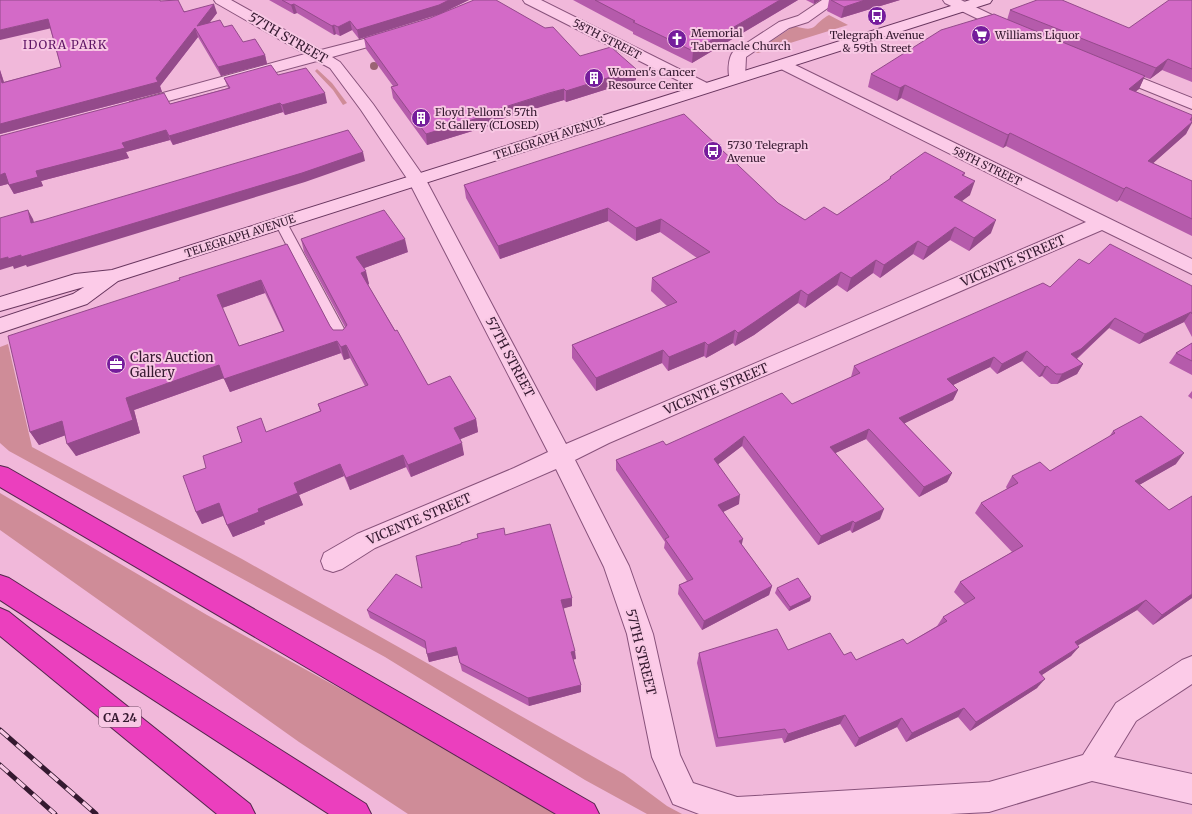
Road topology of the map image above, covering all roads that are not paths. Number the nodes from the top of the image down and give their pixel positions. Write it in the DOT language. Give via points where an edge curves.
graph roads {
  1 [pos="221,0"];
  2 [pos="530,0"];
  3 [pos="832,0"];
  4 [pos="985,0"];
  5 [pos="957,3"];
  6 [pos="408,31"];
  7 [pos="1028,37"];
  8 [pos="320,56"];
  9 [pos="782,64"];
  10 [pos="1099,66"];
  11 [pos="737,78"];
  12 [pos="705,88"];
  13 [pos="1192,104"];
  14 [pos="123,108"];
  15 [pos="417,180"];
  16 [pos="281,223"];
  17 [pos="1101,223"];
  18 [pos="1192,267"];
  19 [pos="113,276"];
  20 [pos="0,304"];
  21 [pos="0,326"];
  22 [pos="342,338"];
  23 [pos="561,456"];
  24 [pos="0,475"];
  25 [pos="333,561"];
  26 [pos="0,586"];
  27 [pos="0,620"];
  28 [pos="1192,669"];
  29 [pos="1092,767"];
  30 [pos="1192,789"];
  31 [pos="240,814"];
  32 [pos="356,814"];
  33 [pos="584,814"];
  1 -- 8 [label="street, 57TH STREET"];
  2 -- 12 [label="street, 58TH STREET"];
  3 -- 11 [label="street" via="803,19 784,25 738,54"];
  4 -- 5 [label="street, TELEGRAPH AVENUE"];
  5 -- 7 [label="street"];
  5 -- 9 [label="street, TELEGRAPH AVENUE"];
  6 -- 8 [label="street"];
  8 -- 14 [label="street"];
  8 -- 15 [label="street, 57TH STREET" via="335,65 350,84"];
  9 -- 11 [label="street, TELEGRAPH AVENUE"];
  9 -- 17 [label="street, 58TH STREET"];
  10 -- 13 [label="street"];
  11 -- 12 [label="street, TELEGRAPH AVENUE"];
  12 -- 15 [label="street, TELEGRAPH AVENUE"];
  15 -- 16 [label="street, TELEGRAPH AVENUE"];
  15 -- 23 [label="street, 57TH STREET"];
  16 -- 19 [label="street, TELEGRAPH AVENUE"];
  16 -- 22 [label="lane"];
  17 -- 18 [label="street, 58TH STREET"];
  17 -- 23 [label="street, VICENTE STREET"];
  19 -- 20 [label="street, TELEGRAPH AVENUE" via="75,281"];
  19 -- 21 [label="street, TELEGRAPH AVENUE" via="80,299"];
  23 -- 25 [label="street, VICENTE STREET" via="366,541"];
  23 -- 29 [label="street, 57TH STREET" via="616,566 640,634 666,757 683,794 737,812 989,797"];
  24 -- 33 [label="highway"];
  26 -- 32 [label="highway"];
  27 -- 31 [label="highway, CA 24"];
  28 -- 29 [label="street" via="1126,712"];
  29 -- 30 [label="street"];
}
